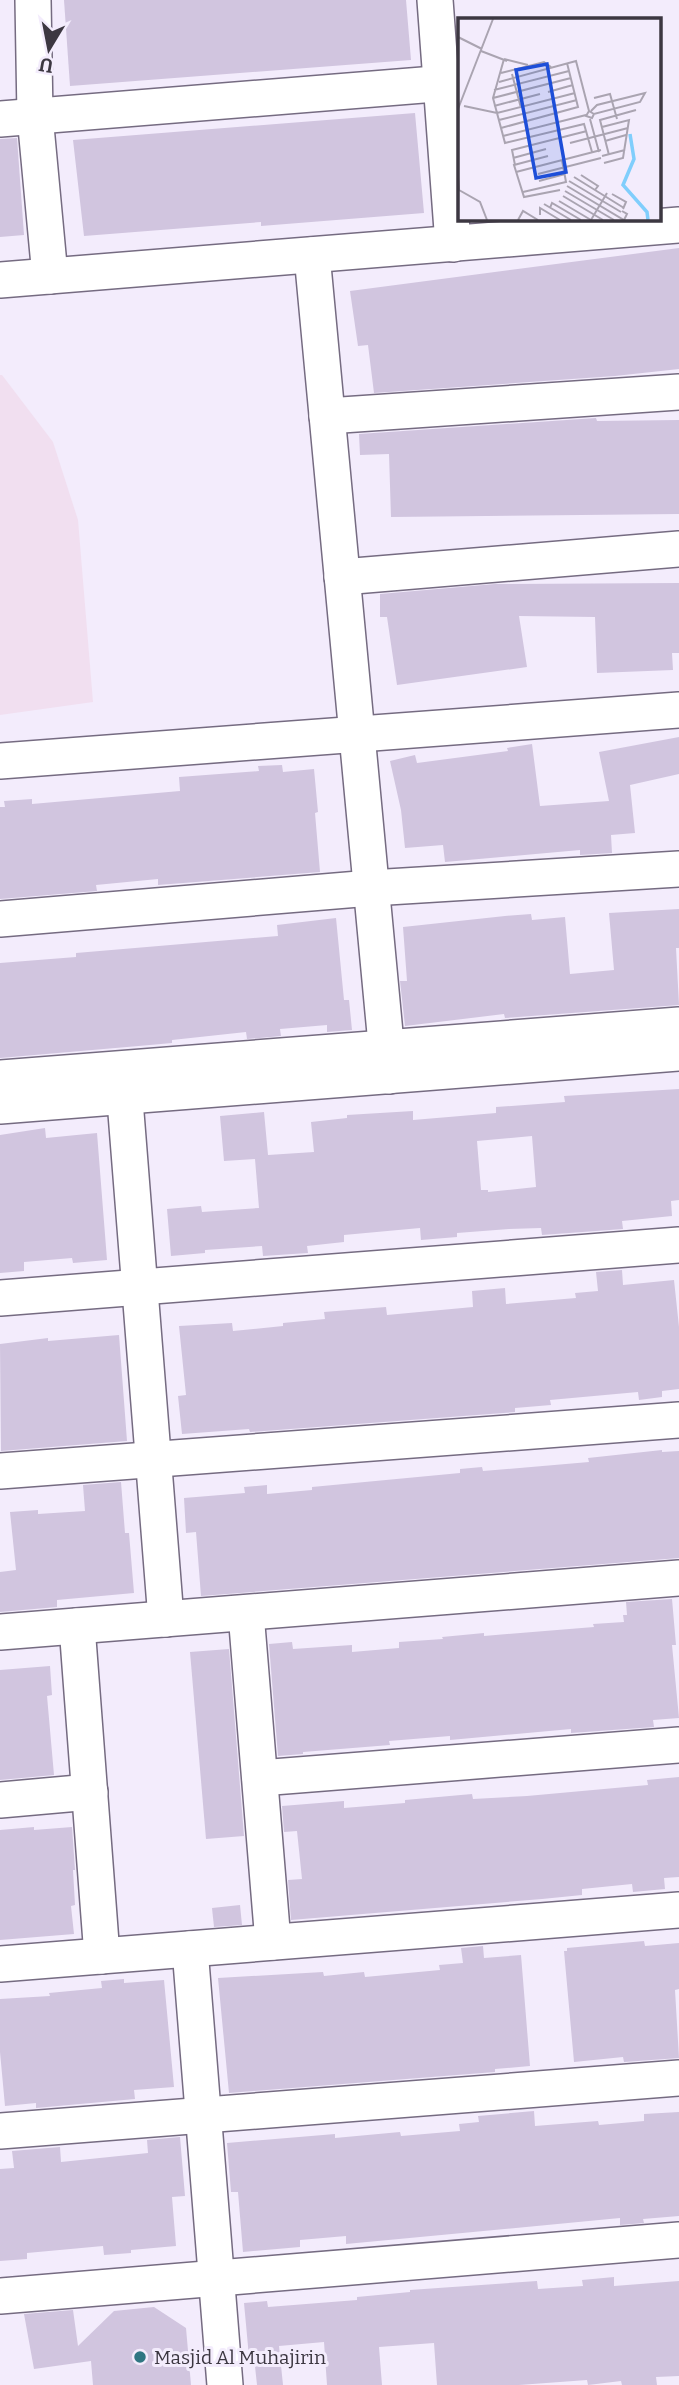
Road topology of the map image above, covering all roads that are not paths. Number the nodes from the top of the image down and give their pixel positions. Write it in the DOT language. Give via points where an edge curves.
graph roads {
  1 [pos="33,0"];
  2 [pos="435,0"];
  3 [pos="451,83"];
  4 [pos="35,116"];
  5 [pos="0,119"];
  6 [pos="679,225"];
  7 [pos="453,244"];
  8 [pos="312,255"];
  9 [pos="50,276"];
  10 [pos="0,280"];
  11 [pos="679,392"];
  12 [pos="327,416"];
  13 [pos="679,549"];
  14 [pos="342,577"];
  15 [pos="679,710"];
  16 [pos="357,734"];
  17 [pos="0,761"];
  18 [pos="679,869"];
  19 [pos="371,888"];
  20 [pos="0,919"];
  21 [pos="679,1025"];
  22 [pos="679,1053"];
  23 [pos="388,1062"];
  24 [pos="0,1078"];
  25 [pos="124,1082"];
  26 [pos="0,1106"];
  27 [pos="679,1245"];
  28 [pos="140,1286"];
  29 [pos="0,1298"];
  30 [pos="679,1420"];
  31 [pos="153,1459"];
  32 [pos="0,1471"];
  33 [pos="679,1578"];
  34 [pos="246,1613"];
  35 [pos="166,1619"];
  36 [pos="77,1626"];
  37 [pos="0,1632"];
  38 [pos="679,1745"];
  39 [pos="260,1778"];
  40 [pos="90,1792"];
  41 [pos="0,1800"];
  42 [pos="679,1910"];
  43 [pos="274,1942"];
  44 [pos="190,1949"];
  45 [pos="102,1956"];
  46 [pos="0,1964"];
  47 [pos="679,2078"];
  48 [pos="203,2116"];
  49 [pos="0,2131"];
  50 [pos="679,2240"];
  51 [pos="217,2278"];
  52 [pos="0,2296"];
  53 [pos="225,2385"];
  1 -- 4 [label="street"];
  2 -- 3 [label="street"];
  3 -- 4 [label="street"];
  3 -- 7 [label="street"];
  4 -- 5 [label="street"];
  4 -- 9 [label="street"];
  6 -- 7 [label="street"];
  7 -- 8 [label="street"];
  8 -- 9 [label="street"];
  8 -- 12 [label="street"];
  9 -- 10 [label="street"];
  11 -- 12 [label="street"];
  12 -- 14 [label="street"];
  13 -- 14 [label="street"];
  14 -- 16 [label="street"];
  15 -- 16 [label="street"];
  16 -- 17 [label="street"];
  16 -- 19 [label="street"];
  18 -- 19 [label="street"];
  19 -- 20 [label="street"];
  19 -- 23 [label="street"];
  21 -- 23 [label="street"];
  22 -- 23 [label="street"];
  23 -- 25 [label="street"];
  24 -- 25 [label="street"];
  25 -- 26 [label="street"];
  25 -- 28 [label="street"];
  27 -- 28 [label="street"];
  28 -- 29 [label="street"];
  28 -- 31 [label="street"];
  30 -- 31 [label="street"];
  31 -- 32 [label="street"];
  31 -- 35 [label="street"];
  33 -- 34 [label="street"];
  34 -- 35 [label="street"];
  34 -- 39 [label="street"];
  35 -- 36 [label="street"];
  36 -- 37 [label="street"];
  36 -- 40 [label="street"];
  38 -- 39 [label="street"];
  39 -- 43 [label="street"];
  40 -- 41 [label="street"];
  40 -- 45 [label="street"];
  42 -- 43 [label="street"];
  43 -- 44 [label="street"];
  44 -- 45 [label="street"];
  44 -- 48 [label="street"];
  45 -- 46 [label="street"];
  47 -- 48 [label="street"];
  48 -- 49 [label="street"];
  48 -- 51 [label="street"];
  50 -- 51 [label="street"];
  51 -- 52 [label="street"];
  51 -- 53 [label="street"];
}
